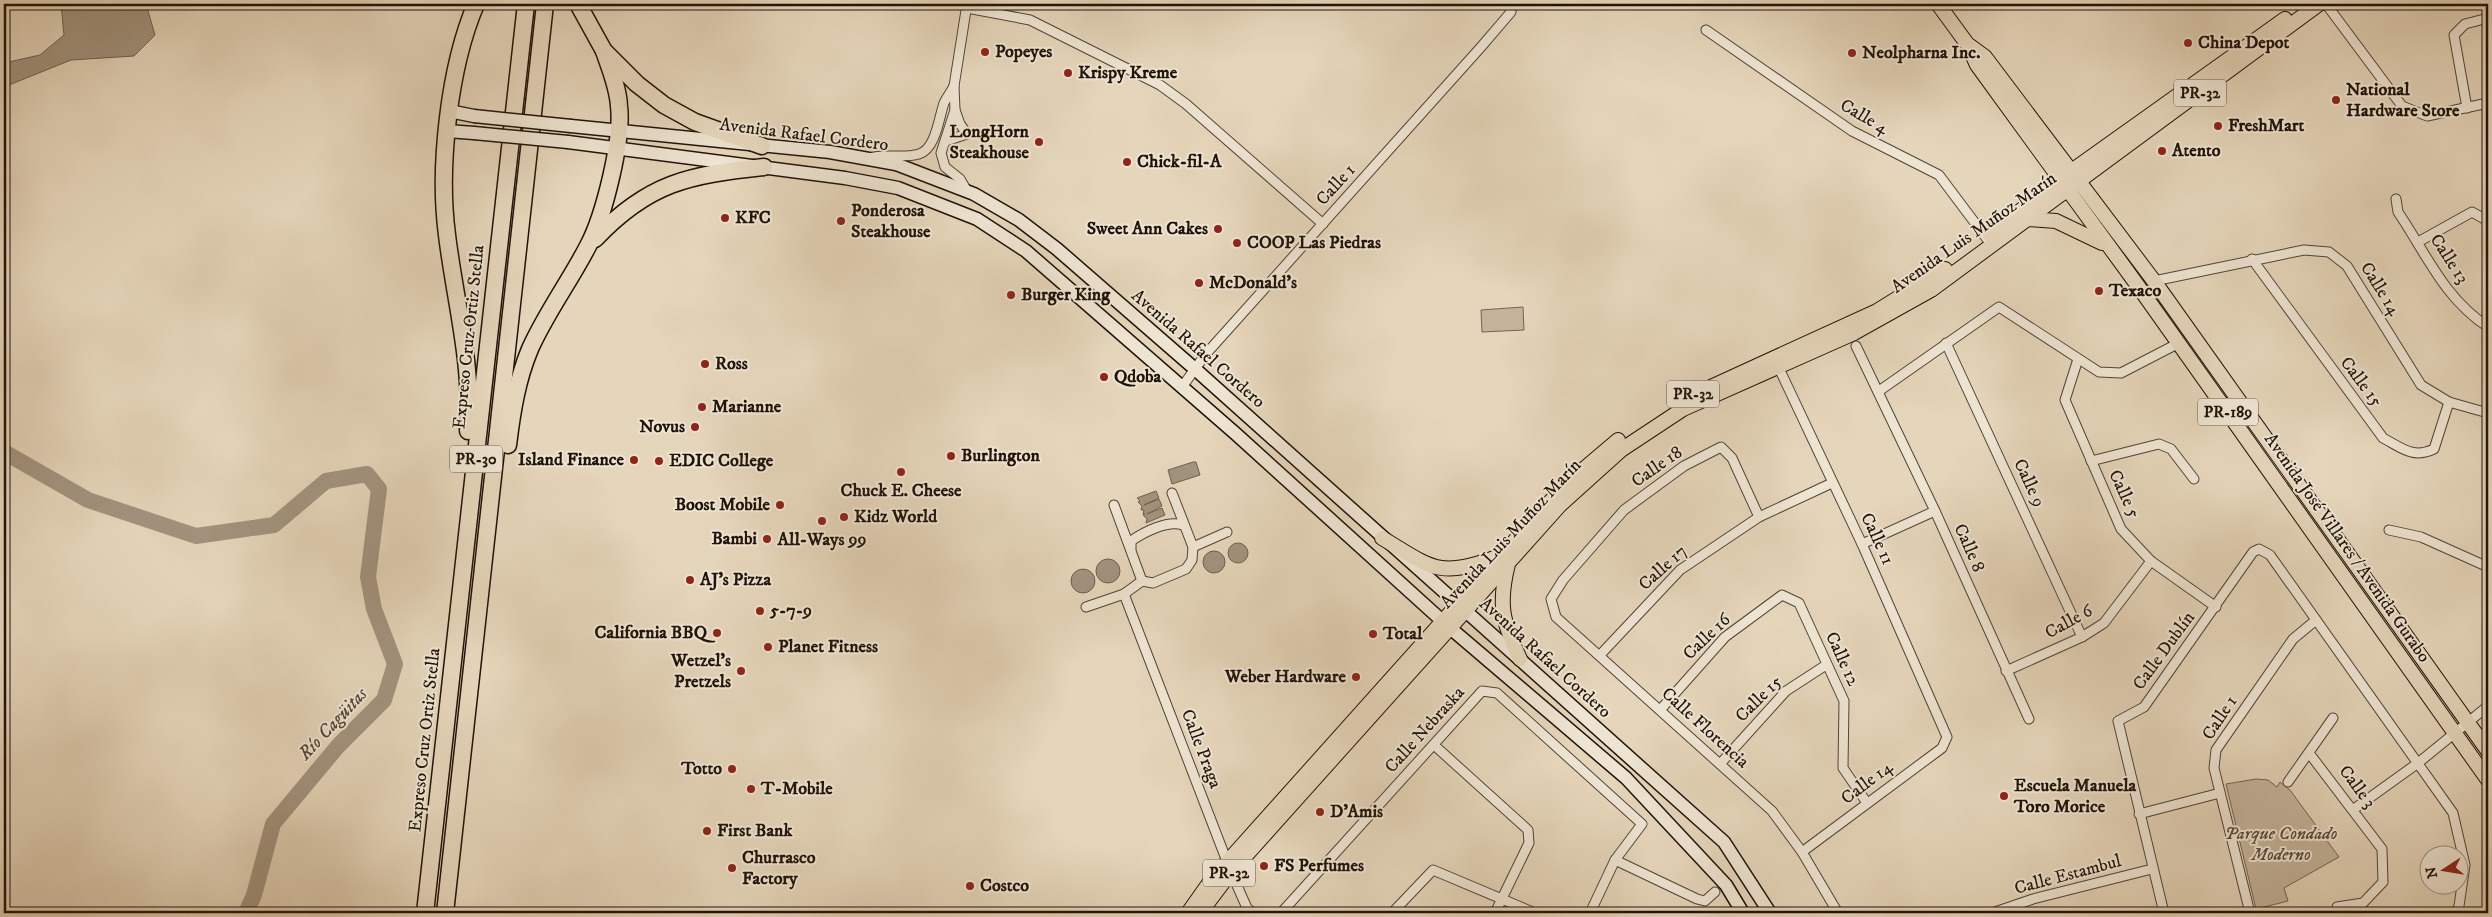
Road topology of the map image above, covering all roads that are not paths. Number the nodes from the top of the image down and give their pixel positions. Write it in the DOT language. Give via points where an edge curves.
graph roads {
  1 [pos="476,4"];
  2 [pos="526,4"];
  3 [pos="545,4"];
  4 [pos="578,4"];
  5 [pos="1511,4"];
  6 [pos="1938,4"];
  7 [pos="2306,4"];
  8 [pos="2319,4"];
  9 [pos="2326,4"];
  10 [pos="967,6"];
  11 [pos="2488,18"];
  12 [pos="1706,30"];
  13 [pos="604,52"];
  14 [pos="954,86"];
  15 [pos="2488,104"];
  16 [pos="2467,108"];
  17 [pos="955,110"];
  18 [pos="449,111"];
  19 [pos="447,131"];
  20 [pos="619,131"];
  21 [pos="946,140"];
  22 [pos="762,146"];
  23 [pos="2044,146"];
  24 [pos="616,149"];
  25 [pos="868,158"];
  26 [pos="2097,161"];
  27 [pos="764,167"];
  28 [pos="2075,176"];
  29 [pos="2063,186"];
  30 [pos="967,191"];
  31 [pos="2039,198"];
  32 [pos="2396,199"];
  33 [pos="2103,213"];
  34 [pos="2028,219"];
  35 [pos="2488,221"];
  36 [pos="1323,224"];
  37 [pos="1989,242"];
  38 [pos="2418,242"];
  39 [pos="2106,245"];
  40 [pos="589,246"];
  41 [pos="2252,259"];
  42 [pos="2154,280"];
  43 [pos="2488,327"];
  44 [pos="1946,343"];
  45 [pos="2179,343"];
  46 [pos="1856,346"];
  47 [pos="2078,359"];
  48 [pos="1776,362"];
  49 [pos="1195,369"];
  50 [pos="1182,387"];
  51 [pos="1879,391"];
  52 [pos="2449,402"];
  53 [pos="2488,413"];
  54 [pos="2091,461"];
  55 [pos="2194,479"];
  56 [pos="1832,483"];
  57 [pos="1172,492"];
  58 [pos="472,498"];
  59 [pos="491,502"];
  60 [pos="1114,505"];
  61 [pos="1934,511"];
  62 [pos="1759,516"];
  63 [pos="1183,525"];
  64 [pos="2389,530"];
  65 [pos="1227,532"];
  66 [pos="1382,538"];
  67 [pos="1862,544"];
  68 [pos="1193,546"];
  69 [pos="1130,550"];
  70 [pos="1504,558"];
  71 [pos="2151,561"];
  72 [pos="2488,567"];
  73 [pos="1563,580"];
  74 [pos="1142,581"];
  75 [pos="1124,594"];
  76 [pos="1782,595"];
  77 [pos="1461,606"];
  78 [pos="1086,607"];
  79 [pos="2216,607"];
  80 [pos="2316,620"];
  81 [pos="1446,624"];
  82 [pos="2082,637"];
  83 [pos="1600,655"];
  84 [pos="1520,658"];
  85 [pos="1826,664"];
  86 [pos="2006,671"];
  87 [pos="2488,706"];
  88 [pos="1661,710"];
  89 [pos="2333,718"];
  90 [pos="2029,719"];
  91 [pos="2468,722"];
  92 [pos="2455,732"];
  93 [pos="1947,737"];
  94 [pos="1434,745"];
  95 [pos="2488,751"];
  96 [pos="2310,752"];
  97 [pos="2418,763"];
  98 [pos="1720,764"];
  99 [pos="2488,780"];
  100 [pos="2288,782"];
  101 [pos="2220,793"];
  102 [pos="1867,803"];
  103 [pos="2354,809"];
  104 [pos="2139,814"];
  105 [pos="1802,852"];
  106 [pos="1615,860"];
  107 [pos="1229,867"];
  108 [pos="2152,870"];
  109 [pos="1715,892"];
  110 [pos="1503,898"];
  111 [pos="2337,907"];
  112 [pos="425,913"];
  113 [pos="445,913"];
  114 [pos="1188,913"];
  115 [pos="1200,913"];
  116 [pos="1253,913"];
  117 [pos="1281,913"];
  118 [pos="1392,913"];
  119 [pos="1495,913"];
  120 [pos="1535,913"];
  121 [pos="1590,913"];
  122 [pos="1743,913"];
  123 [pos="1770,913"];
  124 [pos="1838,913"];
  125 [pos="1992,913"];
  126 [pos="2164,913"];
  127 [pos="2250,913"];
  128 [pos="2456,913"];
  1 -- 18 [label="highway" via="462,41"];
  2 -- 58 [label="highway, Expreso Cruz Ortiz Stella / PR-30"];
  3 -- 59 [label="highway, PR-30"];
  4 -- 13 [label="highway"];
  5 -- 36 [label="street, Calle 1" via="1511,12 1481,48"];
  6 -- 23 [label="main road, Avenida José Villares / Avenida Gurabo / PR-189" via="1968,45 1985,57"];
  7 -- 26 [label="main road, Avenida Luis Muñoz Marín / PR-32"];
  8 -- 26 [label="main road, Avenida Luis Muñoz Marín / PR-32"];
  9 -- 16 [label="street" via="2402,106 2427,116"];
  10 -- 14 [label="street"];
  10 -- 36 [label="street" via="1030,20 1160,85"];
  11 -- 16 [label="street" via="2465,24 2454,35"];
  12 -- 37 [label="street, Calle 4" via="1852,131 1939,175"];
  13 -- 20 [label="highway" via="617,90"];
  13 -- 22 [label="highway" via="637,84 681,116"];
  14 -- 17 [label="street"];
  14 -- 25 [label="street" via="945,101 929,147 922,154 899,157 882,154"];
  15 -- 16 [label="street"];
  17 -- 21 [label="street"];
  17 -- 21 [label="street" via="967,134"];
  18 -- 19 [label="highway"];
  18 -- 20 [label="main road, Avenida Rafael Cordero, bridge"];
  19 -- 24 [label="main road, Avenida Rafael Cordero, bridge"];
  19 -- 58 [label="highway" via="444,208 467,359 470,412 467,446"];
  20 -- 22 [label="main road, Avenida Rafael Cordero"];
  20 -- 24 [label="highway"];
  21 -- 30 [label="street" via="941,153 945,167"];
  22 -- 25 [label="main road, Avenida Rafael Cordero"];
  23 -- 26 [label="main road"];
  23 -- 28 [label="main road, Avenida José Villares / Avenida Gurabo / PR-189"];
  23 -- 29 [label="main road, Avenida José Villares / Avenida Gurabo / PR-189"];
  23 -- 31 [label="main road" via="2046,178"];
  24 -- 27 [label="main road, Avenida Rafael Cordero"];
  24 -- 40 [label="highway" via="606,198"];
  25 -- 30 [label="main road, Avenida Rafael Cordero" via="896,164"];
  26 -- 28 [label="main road, Avenida Luis Muñoz Marín / PR-32"];
  26 -- 33 [label="main road" via="2093,183"];
  27 -- 40 [label="highway" via="701,175 653,192 631,205"];
  27 -- 50 [label="main road, Avenida Rafael Cordero" via="898,188 977,219 1026,250"];
  28 -- 29 [label="main road, Avenida Luis Muñoz Marín / PR-32"];
  28 -- 33 [label="main road, Avenida José Villares / Avenida Gurabo / PR-189"];
  29 -- 31 [label="main road, Avenida Luis Muñoz Marín / PR-32"];
  29 -- 34 [label="main road, Avenida Luis Muñoz Marín / PR-32"];
  29 -- 39 [label="main road, Avenida José Villares / Avenida Gurabo / PR-189"];
  30 -- 49 [label="main road, Avenida Rafael Cordero" via="1019,220 1050,243"];
  31 -- 37 [label="main road, Avenida Luis Muñoz Marín / PR-32"];
  32 -- 38 [label="street, Calle 13" via="2398,212"];
  33 -- 42 [label="main road, Avenida José Villares / Avenida Gurabo / PR-189"];
  34 -- 37 [label="main road, Avenida Luis Muñoz Marín / PR-32"];
  34 -- 39 [label="main road" via="2056,221"];
  35 -- 38 [label="street" via="2472,212"];
  36 -- 49 [label="street, Calle 1"];
  37 -- 48 [label="main road, Avenida Luis Muñoz Marín / PR-32" via="1932,290 1898,310 1854,333"];
  38 -- 43 [label="street, Calle 13" via="2446,289 2468,314"];
  39 -- 45 [label="main road, Avenida José Villares / Avenida Gurabo / PR-189"];
  40 -- 59 [label="highway" via="543,323 521,373 506,454"];
  41 -- 42 [label="street, Calle 14"];
  41 -- 52 [label="street, Calle 14" via="2304,250 2329,252 2347,266 2420,385"];
  41 -- 52 [label="street, Calle 15" via="2383,438 2411,453 2422,455 2434,449"];
  42 -- 91 [label="main road, Avenida José Villares / Avenida Gurabo / PR-189"];
  44 -- 47 [label="street" via="1999,307"];
  44 -- 51 [label="street"];
  44 -- 82 [label="street, Calle 9"];
  45 -- 47 [label="street" via="2121,374 2099,372"];
  45 -- 92 [label="main road, Avenida José Villares / Avenida Gurabo / PR-189"];
  46 -- 51 [label="street, Calle 8"];
  47 -- 54 [label="street, Calle 5" via="2065,400"];
  48 -- 56 [label="street, Calle 11"];
  48 -- 70 [label="main road, Avenida Luis Muñoz Marín / PR-32" via="1683,409 1636,438 1578,487"];
  49 -- 50 [label="street, Calle 1"];
  49 -- 66 [label="main road, Avenida Rafael Cordero"];
  50 -- 81 [label="main road, Avenida Rafael Cordero"];
  51 -- 61 [label="street, Calle 8"];
  52 -- 53 [label="street, Calle 14"];
  54 -- 55 [label="street" via="2159,444 2171,449"];
  54 -- 71 [label="street, Calle 5" via="2121,529"];
  56 -- 62 [label="street, Calle 17"];
  56 -- 67 [label="street, Calle 11"];
  57 -- 63 [label="street"];
  58 -- 112 [label="highway, Expreso Cruz Ortiz Stella / PR-30"];
  59 -- 113 [label="highway, PR-30"];
  60 -- 69 [label="street"];
  61 -- 67 [label="street"];
  61 -- 86 [label="street, Calle 8"];
  62 -- 73 [label="street, Calle 18" via="1732,458 1721,447 1684,466 1624,510"];
  62 -- 83 [label="street, Calle 17" via="1680,570"];
  63 -- 68 [label="street"];
  63 -- 69 [label="street" via="1174,522 1139,536 1131,541"];
  64 -- 72 [label="street" via="2421,537"];
  65 -- 68 [label="street"];
  66 -- 70 [label="main road" via="1426,564 1446,570"];
  66 -- 77 [label="main road, Avenida Rafael Cordero"];
  67 -- 93 [label="street, Calle 11"];
  68 -- 74 [label="street" via="1192,560 1186,569 1153,583"];
  69 -- 74 [label="street"];
  70 -- 77 [label="main road, Avenida Luis Muñoz Marín / PR-32"];
  70 -- 84 [label="main road" via="1501,600 1510,637"];
  71 -- 79 [label="street, Calle 5"];
  71 -- 82 [label="street, Calle 6" via="2104,623"];
  73 -- 83 [label="street, Calle Florencia" via="1551,599 1556,617"];
  74 -- 75 [label="street"];
  75 -- 78 [label="street"];
  75 -- 107 [label="street, Calle Praga"];
  76 -- 85 [label="street, Calle 12" via="1799,603"];
  76 -- 88 [label="street, Calle 16" via="1725,637"];
  77 -- 81 [label="main road, Avenida Luis Muñoz Marín / PR-32"];
  77 -- 84 [label="main road, Avenida Rafael Cordero"];
  79 -- 80 [label="street, Calle Dublín" via="2253,552 2259,549 2270,555"];
  79 -- 104 [label="street, Calle Dublín" via="2144,707 2118,721"];
  80 -- 97 [label="street"];
  80 -- 101 [label="street, Calle 1" via="2293,639 2216,750 2214,768"];
  81 -- 107 [label="main road, Avenida Luis Muñoz Marín / PR-32"];
  81 -- 122 [label="main road, Avenida Rafael Cordero" via="1626,778 1726,884"];
  82 -- 86 [label="street, Calle 6"];
  83 -- 88 [label="street, Calle Florencia"];
  84 -- 123 [label="main road, Avenida Rafael Cordero" via="1724,842"];
  85 -- 98 [label="street, Calle 15" via="1786,691"];
  85 -- 102 [label="street, Calle 12" via="1844,701 1843,768"];
  86 -- 90 [label="street, Calle 8"];
  87 -- 91 [label="street"];
  88 -- 98 [label="street, Calle Florencia"];
  89 -- 96 [label="street"];
  91 -- 92 [label="street"];
  91 -- 95 [label="main road, Avenida José Villares / Avenida Gurabo / PR-189"];
  92 -- 97 [label="street"];
  92 -- 99 [label="main road, Avenida José Villares / Avenida Gurabo / PR-189"];
  93 -- 102 [label="street, Calle 14" via="1942,748"];
  94 -- 106 [label="street, Calle Nebraska" via="1482,691 1497,693 1642,824"];
  94 -- 110 [label="street" via="1528,830 1529,842"];
  94 -- 117 [label="street, Calle Nebraska"];
  96 -- 100 [label="street"];
  96 -- 103 [label="street, Calle 3"];
  97 -- 103 [label="street"];
  97 -- 128 [label="street" via="2453,813 2465,865"];
  98 -- 105 [label="street, Calle Florencia" via="1772,811"];
  101 -- 104 [label="street"];
  101 -- 127 [label="street, Calle 1"];
  102 -- 105 [label="street, Calle 14"];
  103 -- 111 [label="street, Calle 3" via="2382,849 2383,882 2363,903"];
  104 -- 108 [label="street, Calle Dublín"];
  105 -- 124 [label="street, Calle Florencia"];
  106 -- 109 [label="street" via="1697,899 1705,901"];
  106 -- 121 [label="street"];
  107 -- 114 [label="main road, Avenida Luis Muñoz Marín / PR-32" via="1212,879"];
  107 -- 115 [label="main road, Avenida Luis Muñoz Marín / PR-32"];
  107 -- 116 [label="street, Calle Praga" via="1247,908"];
  108 -- 125 [label="street, Calle Estambul" via="2033,899"];
  108 -- 126 [label="street, Calle Dublín"];
  110 -- 118 [label="street" via="1433,870"];
  110 -- 119 [label="street"];
  110 -- 120 [label="street"];
}
